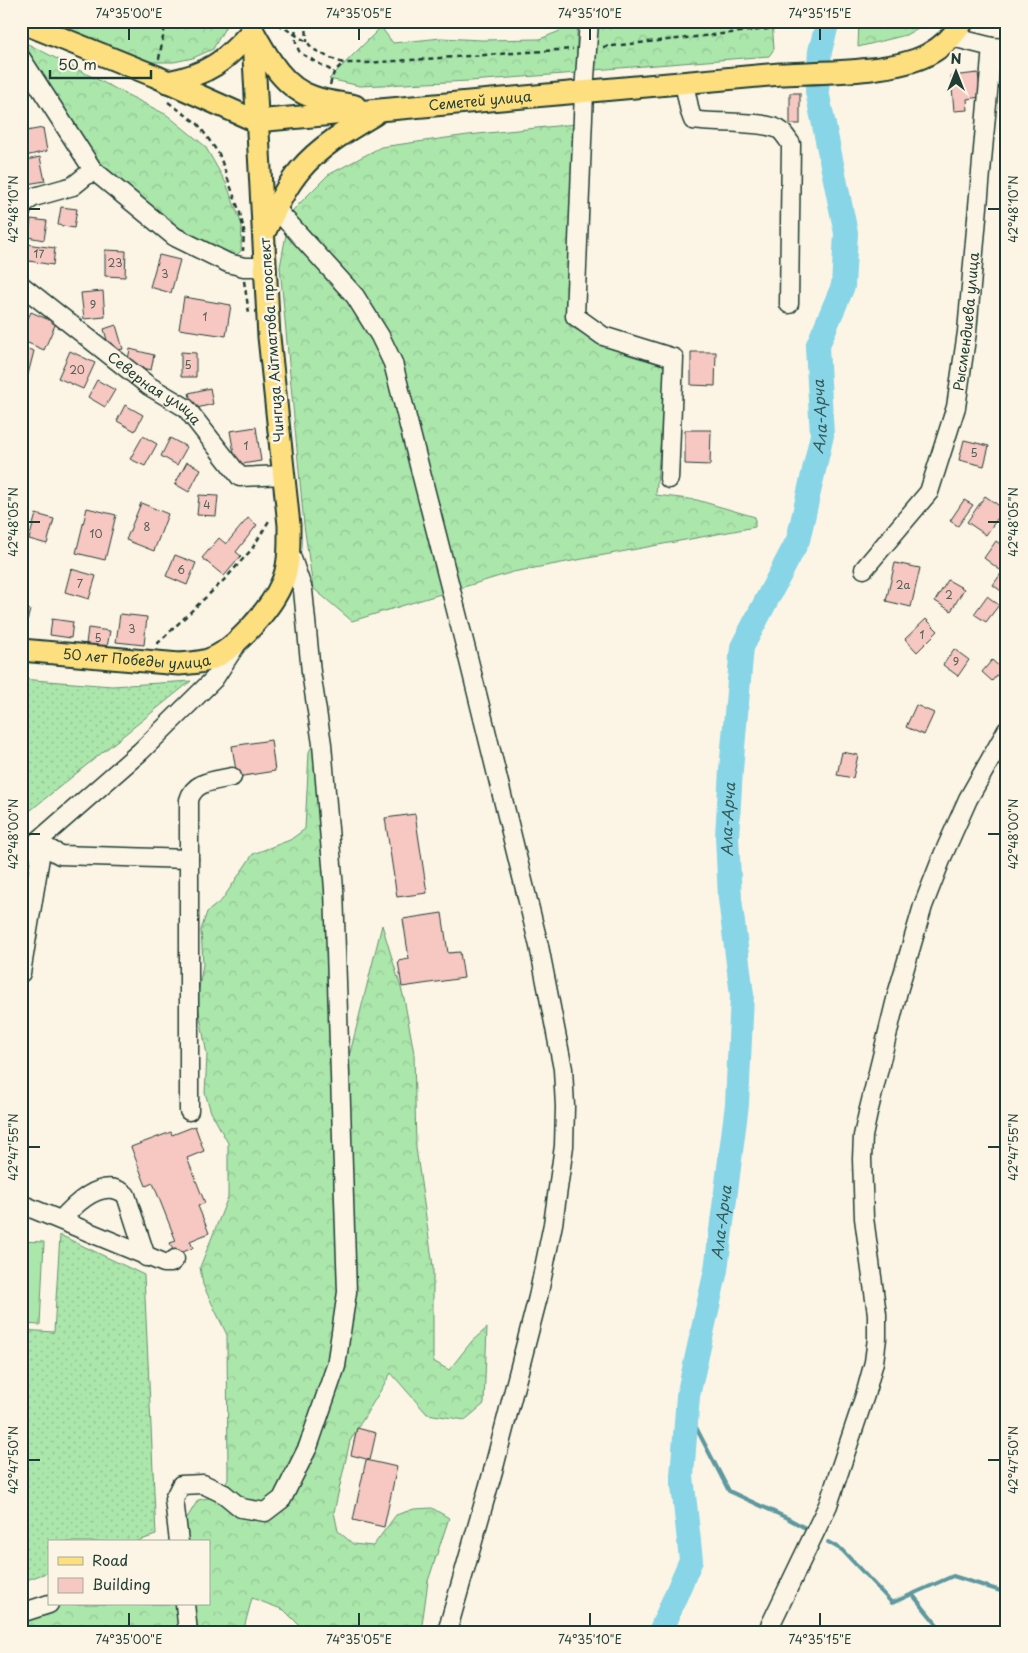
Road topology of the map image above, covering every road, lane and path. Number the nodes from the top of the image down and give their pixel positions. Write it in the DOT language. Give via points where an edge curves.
graph roads {
  1 [pos="166,21"];
  2 [pos="295,21"];
  3 [pos="306,21"];
  4 [pos="588,21"];
  5 [pos="794,21"];
  6 [pos="21,22"];
  7 [pos="278,24"];
  8 [pos="252,26"];
  9 [pos="957,29"];
  10 [pos="295,35"];
  11 [pos="307,42"];
  12 [pos="587,48"];
  13 [pos="999,48"];
  14 [pos="21,58"];
  15 [pos="342,63"];
  16 [pos="334,72"];
  17 [pos="163,81"];
  18 [pos="684,83"];
  19 [pos="330,86"];
  20 [pos="584,92"];
  21 [pos="379,111"];
  22 [pos="256,121"];
  23 [pos="93,170"];
  24 [pos="276,209"];
  25 [pos="21,212"];
  26 [pos="264,232"];
  27 [pos="244,257"];
  28 [pos="265,267"];
  29 [pos="21,285"];
  30 [pos="789,304"];
  31 [pos="283,475"];
  32 [pos="669,479"];
  33 [pos="289,550"];
  34 [pos="864,569"];
  35 [pos="244,635"];
  36 [pos="21,650"];
  37 [pos="1007,730"];
  38 [pos="232,777"];
  39 [pos="40,843"];
  40 [pos="21,853"];
  41 [pos="189,859"];
  42 [pos="21,974"];
  43 [pos="189,1111"];
  44 [pos="21,1204"];
  45 [pos="61,1220"];
  46 [pos="146,1257"];
  47 [pos="175,1258"];
  48 [pos="179,1540"];
  49 [pos="48,1604"];
  50 [pos="186,1606"];
  51 [pos="21,1613"];
  52 [pos="188,1632"];
  53 [pos="447,1632"];
  54 [pos="768,1632"];
  1 -- 17 [label="path"];
  2 -- 10 [label="path"];
  3 -- 11 [label="path"];
  4 -- 12 [label="street"];
  5 -- 12 [label="path" via="777,28"];
  6 -- 17 [label="main road, Семетей улица"];
  7 -- 10 [label="path"];
  8 -- 17 [label="main road" via="236,48 212,68 186,79"];
  8 -- 21 [label="main road" via="279,73 301,91 312,97"];
  8 -- 22 [label="main road, Чингиза Айтматова проспект"];
  9 -- 13 [label="street"];
  9 -- 18 [label="main road, Семетей улица" via="927,55 903,63 867,69"];
  10 -- 11 [label="path"];
  10 -- 16 [label="path" via="300,53"];
  11 -- 15 [label="path" via="313,49"];
  12 -- 15 [label="path"];
  12 -- 20 [label="street"];
  13 -- 34 [label="street, Рысмендиева улица" via="956,407 929,492"];
  14 -- 23 [label="street"];
  15 -- 16 [label="path"];
  16 -- 19 [label="path"];
  17 -- 22 [label="main road, Семетей улица"];
  17 -- 27 [label="path" via="219,154 240,214"];
  18 -- 20 [label="main road, Семетей улица"];
  18 -- 30 [label="street" via="693,120 768,125 780,131 790,144"];
  20 -- 21 [label="main road, Семетей улица"];
  20 -- 32 [label="street" via="575,316 603,336 674,358"];
  21 -- 22 [label="main road, Семетей улица"];
  21 -- 24 [label="main road" via="312,157 290,183"];
  22 -- 26 [label="main road, Чингиза Айтматова проспект"];
  23 -- 25 [label="street" via="73,186 34,196 23,204"];
  23 -- 28 [label="street" via="175,237 228,264"];
  24 -- 26 [label="main road"];
  24 -- 53 [label="street" via="355,296 393,363 539,946 563,1069 564,1146 538,1297"];
  26 -- 28 [label="main road, Чингиза Айтматова проспект"];
  28 -- 31 [label="main road, Чингиза Айтматова проспект"];
  29 -- 31 [label="street, Северная улица" via="149,386 186,408 240,477"];
  31 -- 33 [label="main road, Чингиза Айтматова проспект"];
  33 -- 35 [label="main road, Чингиза Айтматова проспект" via="282,585"];
  33 -- 48 [label="street" via="303,590 322,744 334,889 347,1292 336,1366 308,1447 282,1499 265,1512 241,1508 224,1494 203,1484 181,1484 174,1498"];
  35 -- 36 [label="main road, 50 лет Победы улица" via="213,659 197,663"];
  35 -- 39 [label="street" via="214,678 141,751"];
  37 -- 54 [label="street" via="968,799 943,855 923,906 898,991 863,1136 864,1218 876,1314 874,1362 828,1505"];
  38 -- 41 [label="street" via="199,785 191,792"];
  39 -- 40 [label="street"];
  39 -- 41 [label="street" via="60,855"];
  39 -- 42 [label="street"];
  41 -- 43 [label="street"];
  44 -- 45 [label="street"];
  45 -- 46 [label="street"];
  45 -- 46 [label="street" via="98,1190 120,1189 126,1194"];
  46 -- 47 [label="street" via="164,1263 171,1263"];
  49 -- 51 [label="street"];
  50 -- 52 [label="street"];
}
